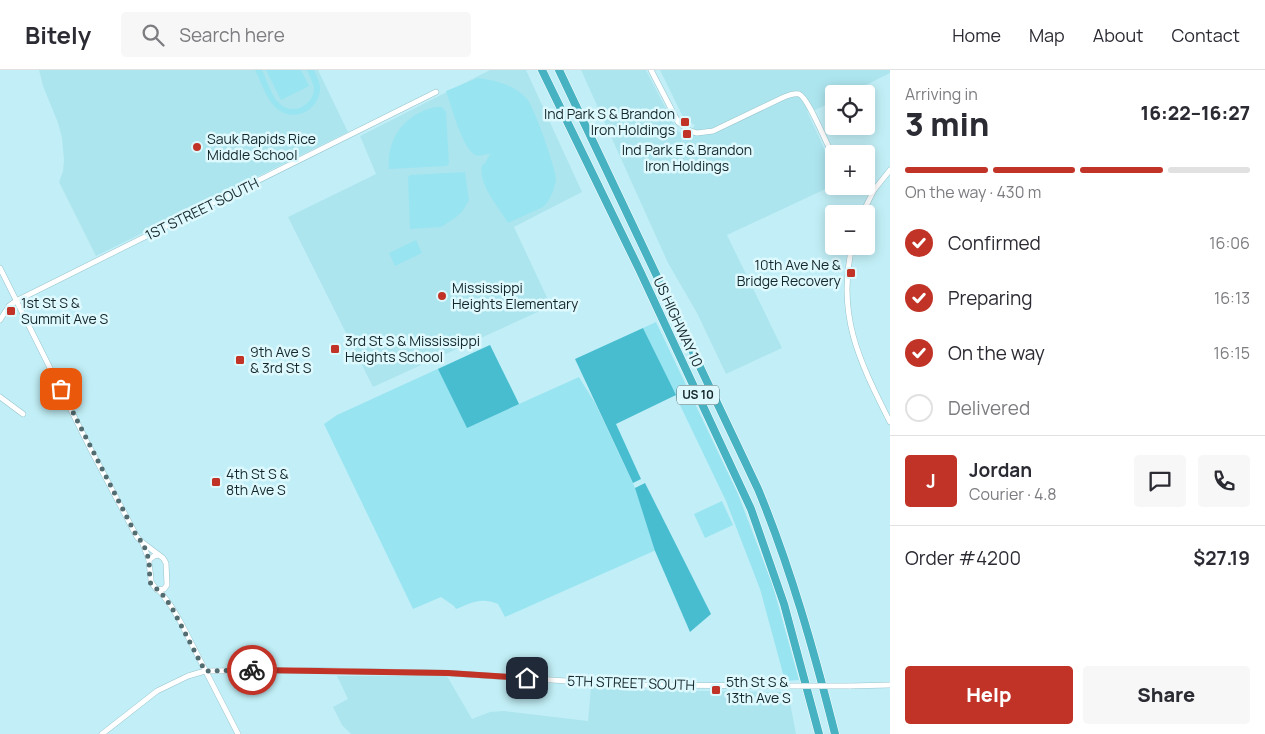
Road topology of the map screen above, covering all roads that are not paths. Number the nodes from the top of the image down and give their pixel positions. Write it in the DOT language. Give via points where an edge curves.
graph roads {
  1 [pos="542,70"];
  2 [pos="559,70"];
  3 [pos="651,70"];
  4 [pos="436,92"];
  5 [pos="828,145"];
  6 [pos="890,170"];
  7 [pos="875,189"];
  8 [pos="850,255"];
  9 [pos="0,268"];
  10 [pos="16,301"];
  11 [pos="0,320"];
  12 [pos="0,397"];
  13 [pos="23,414"];
  14 [pos="890,422"];
  15 [pos="143,543"];
  16 [pos="158,555"];
  17 [pos="149,560"];
  18 [pos="167,585"];
  19 [pos="159,590"];
  20 [pos="171,606"];
  21 [pos="205,671"];
  22 [pos="890,685"];
  23 [pos="102,734"];
  24 [pos="238,734"];
  25 [pos="818,734"];
  26 [pos="835,734"];
  1 -- 25 [label="highway, US HIGHWAY 10 / US 10" via="747,501 776,581"];
  2 -- 26 [label="highway, US 10" via="762,497 793,582"];
  3 -- 5 [label="street" via="678,122 690,131 713,131 796,94 808,103"];
  4 -- 10 [label="street, 1ST STREET SOUTH"];
  6 -- 7 [label="street"];
  8 -- 14 [label="street" via="847,290 852,334"];
  9 -- 10 [label="street"];
  10 -- 11 [label="street, 1ST STREET SOUTH"];
  10 -- 15 [label="street" via="90,448"];
  12 -- 13 [label="street"];
  15 -- 16 [label="street"];
  15 -- 17 [label="street"];
  16 -- 17 [label="street"];
  16 -- 18 [label="street" via="166,563"];
  17 -- 19 [label="street" via="150,582"];
  18 -- 19 [label="street"];
  18 -- 20 [label="street"];
  19 -- 20 [label="street"];
  20 -- 21 [label="street"];
  21 -- 22 [label="street, 5TH STREET SOUTH, bridge" via="448,673 625,686"];
  21 -- 23 [label="street, 5TH STREET SOUTH" via="162,688"];
  21 -- 24 [label="street"];
}
